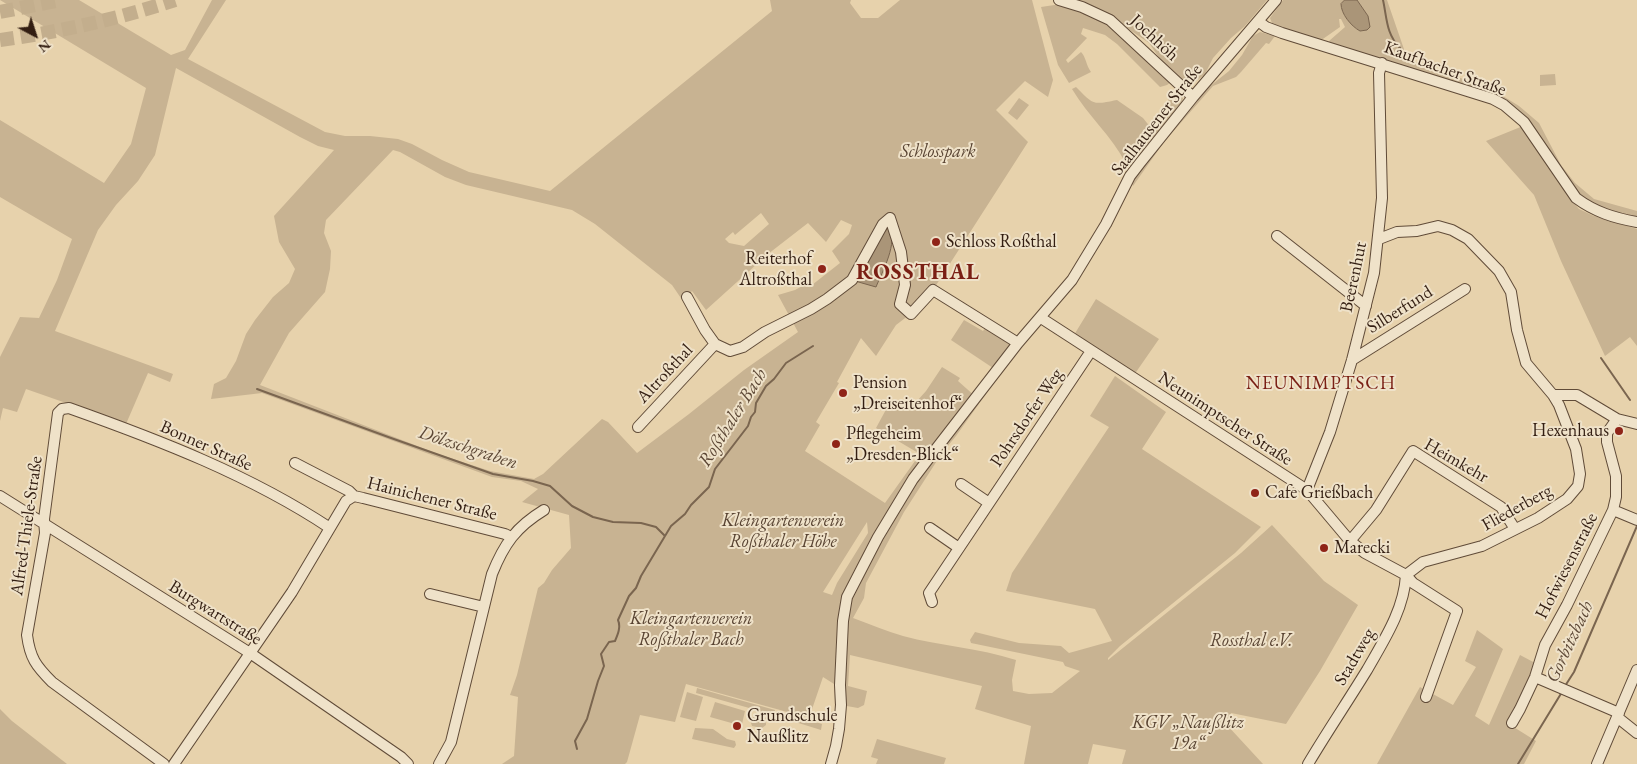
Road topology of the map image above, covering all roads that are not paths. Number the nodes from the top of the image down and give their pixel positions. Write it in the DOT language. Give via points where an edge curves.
graph roads {
  1 [pos="1059,0"];
  2 [pos="1276,0"];
  3 [pos="1258,21"];
  4 [pos="1382,63"];
  5 [pos="1193,97"];
  6 [pos="1637,222"];
  7 [pos="1276,236"];
  8 [pos="1379,239"];
  9 [pos="1465,289"];
  10 [pos="687,297"];
  11 [pos="1366,306"];
  12 [pos="1041,318"];
  13 [pos="1018,343"];
  14 [pos="716,344"];
  15 [pos="1091,351"];
  16 [pos="1352,360"];
  17 [pos="1553,395"];
  18 [pos="62,409"];
  19 [pos="1617,419"];
  20 [pos="1637,424"];
  21 [pos="638,427"];
  22 [pos="294,463"];
  23 [pos="961,484"];
  24 [pos="1307,490"];
  25 [pos="0,496"];
  26 [pos="354,496"];
  27 [pos="989,503"];
  28 [pos="544,510"];
  29 [pos="1613,510"];
  30 [pos="1636,520"];
  31 [pos="45,525"];
  32 [pos="330,528"];
  33 [pos="930,528"];
  34 [pos="1516,528"];
  35 [pos="511,537"];
  36 [pos="1350,541"];
  37 [pos="959,548"];
  38 [pos="1406,575"];
  39 [pos="430,594"];
  40 [pos="932,602"];
  41 [pos="484,607"];
  42 [pos="250,653"];
  43 [pos="1637,670"];
  44 [pos="1535,677"];
  45 [pos="1426,696"];
  46 [pos="1618,715"];
  47 [pos="1512,723"];
  48 [pos="1637,733"];
  49 [pos="164,764"];
  50 [pos="174,764"];
  51 [pos="408,764"];
  52 [pos="439,764"];
  53 [pos="831,764"];
  54 [pos="1308,764"];
  55 [pos="1597,764"];
  1 -- 5 [label="street, Jochhöh" via="1110,20"];
  2 -- 3 [label="street, Saalhausener Straße"];
  3 -- 4 [label="street, Kaufbacher Straße" via="1282,33"];
  3 -- 5 [label="street, Saalhausener Straße"];
  4 -- 6 [label="street, Kaufbacher Straße" via="1504,105 1524,122 1576,198 1611,217"];
  4 -- 8 [label="street, Beerenhut" via="1379,73 1382,198"];
  5 -- 12 [label="street, Saalhausener Straße" via="1130,176 1089,254"];
  7 -- 11 [label="street"];
  8 -- 11 [label="street, Beerenhut"];
  8 -- 17 [label="street, Fliederberg" via="1397,232 1438,226 1468,239 1500,271 1511,292 1526,363"];
  9 -- 16 [label="street, Silberfund"];
  10 -- 14 [label="street, Altroßthal"];
  11 -- 16 [label="street, Beerenhut"];
  12 -- 13 [label="street, Saalhausener Straße"];
  12 -- 15 [label="street, Neunimptscher Straße"];
  13 -- 14 [label="street, Altroßthal" via="933,290 910,314 900,304 905,285 901,252 890,218 883,224 852,280 827,299 743,347 730,351"];
  13 -- 53 [label="street, Saalhausener Straße" via="913,479 848,597 843,621 839,729"];
  14 -- 21 [label="street, Altroßthal"];
  15 -- 24 [label="street, Neunimptscher Straße"];
  15 -- 27 [label="street, Pohrsdorfer Weg"];
  16 -- 24 [label="street, Beerenhut" via="1330,432"];
  17 -- 19 [label="street" via="1577,395"];
  17 -- 34 [label="street, Fliederberg" via="1576,449 1580,474 1578,486 1555,508"];
  18 -- 31 [label="street, Alfred-Thiele-Straße" via="58,413"];
  18 -- 32 [label="street, Bonner Straße" via="69,408 128,429 198,458"];
  19 -- 20 [label="street"];
  19 -- 29 [label="street, Hofwiesenstraße" via="1607,434 1616,476"];
  22 -- 26 [label="street, Hainichener Straße"];
  23 -- 27 [label="street"];
  24 -- 36 [label="street, Neunimptscher Straße"];
  25 -- 31 [label="street, Burgwartstraße"];
  26 -- 32 [label="street" via="346,501"];
  26 -- 35 [label="street, Hainichener Straße"];
  27 -- 37 [label="street, Pohrsdorfer Weg"];
  28 -- 35 [label="street" via="529,519"];
  29 -- 30 [label="street"];
  29 -- 44 [label="street, Hofwiesenstraße" via="1545,645"];
  31 -- 42 [label="street, Burgwartstraße"];
  31 -- 49 [label="street, Alfred-Thiele-Straße" via="28,635 29,651 52,682"];
  32 -- 42 [label="street"];
  33 -- 37 [label="street"];
  34 -- 36 [label="street, Heimkehr" via="1501,507 1413,451 1376,510"];
  34 -- 38 [label="street, Fliederberg" via="1482,546 1423,562"];
  35 -- 41 [label="street" via="499,555"];
  36 -- 38 [label="street, Neunimptscher Straße" via="1381,563"];
  37 -- 40 [label="street, Pohrsdorfer Weg" via="929,593"];
  38 -- 45 [label="street, Neunimptscher Straße" via="1457,611"];
  38 -- 54 [label="street, Stadtweg" via="1399,610 1384,640"];
  39 -- 41 [label="street"];
  41 -- 52 [label="street" via="451,742"];
  42 -- 50 [label="street"];
  42 -- 51 [label="street, Burgwartstraße"];
  43 -- 46 [label="street"];
  44 -- 46 [label="street"];
  44 -- 47 [label="street, Hofwiesenstraße"];
  46 -- 48 [label="street"];
  46 -- 55 [label="street"];
}
